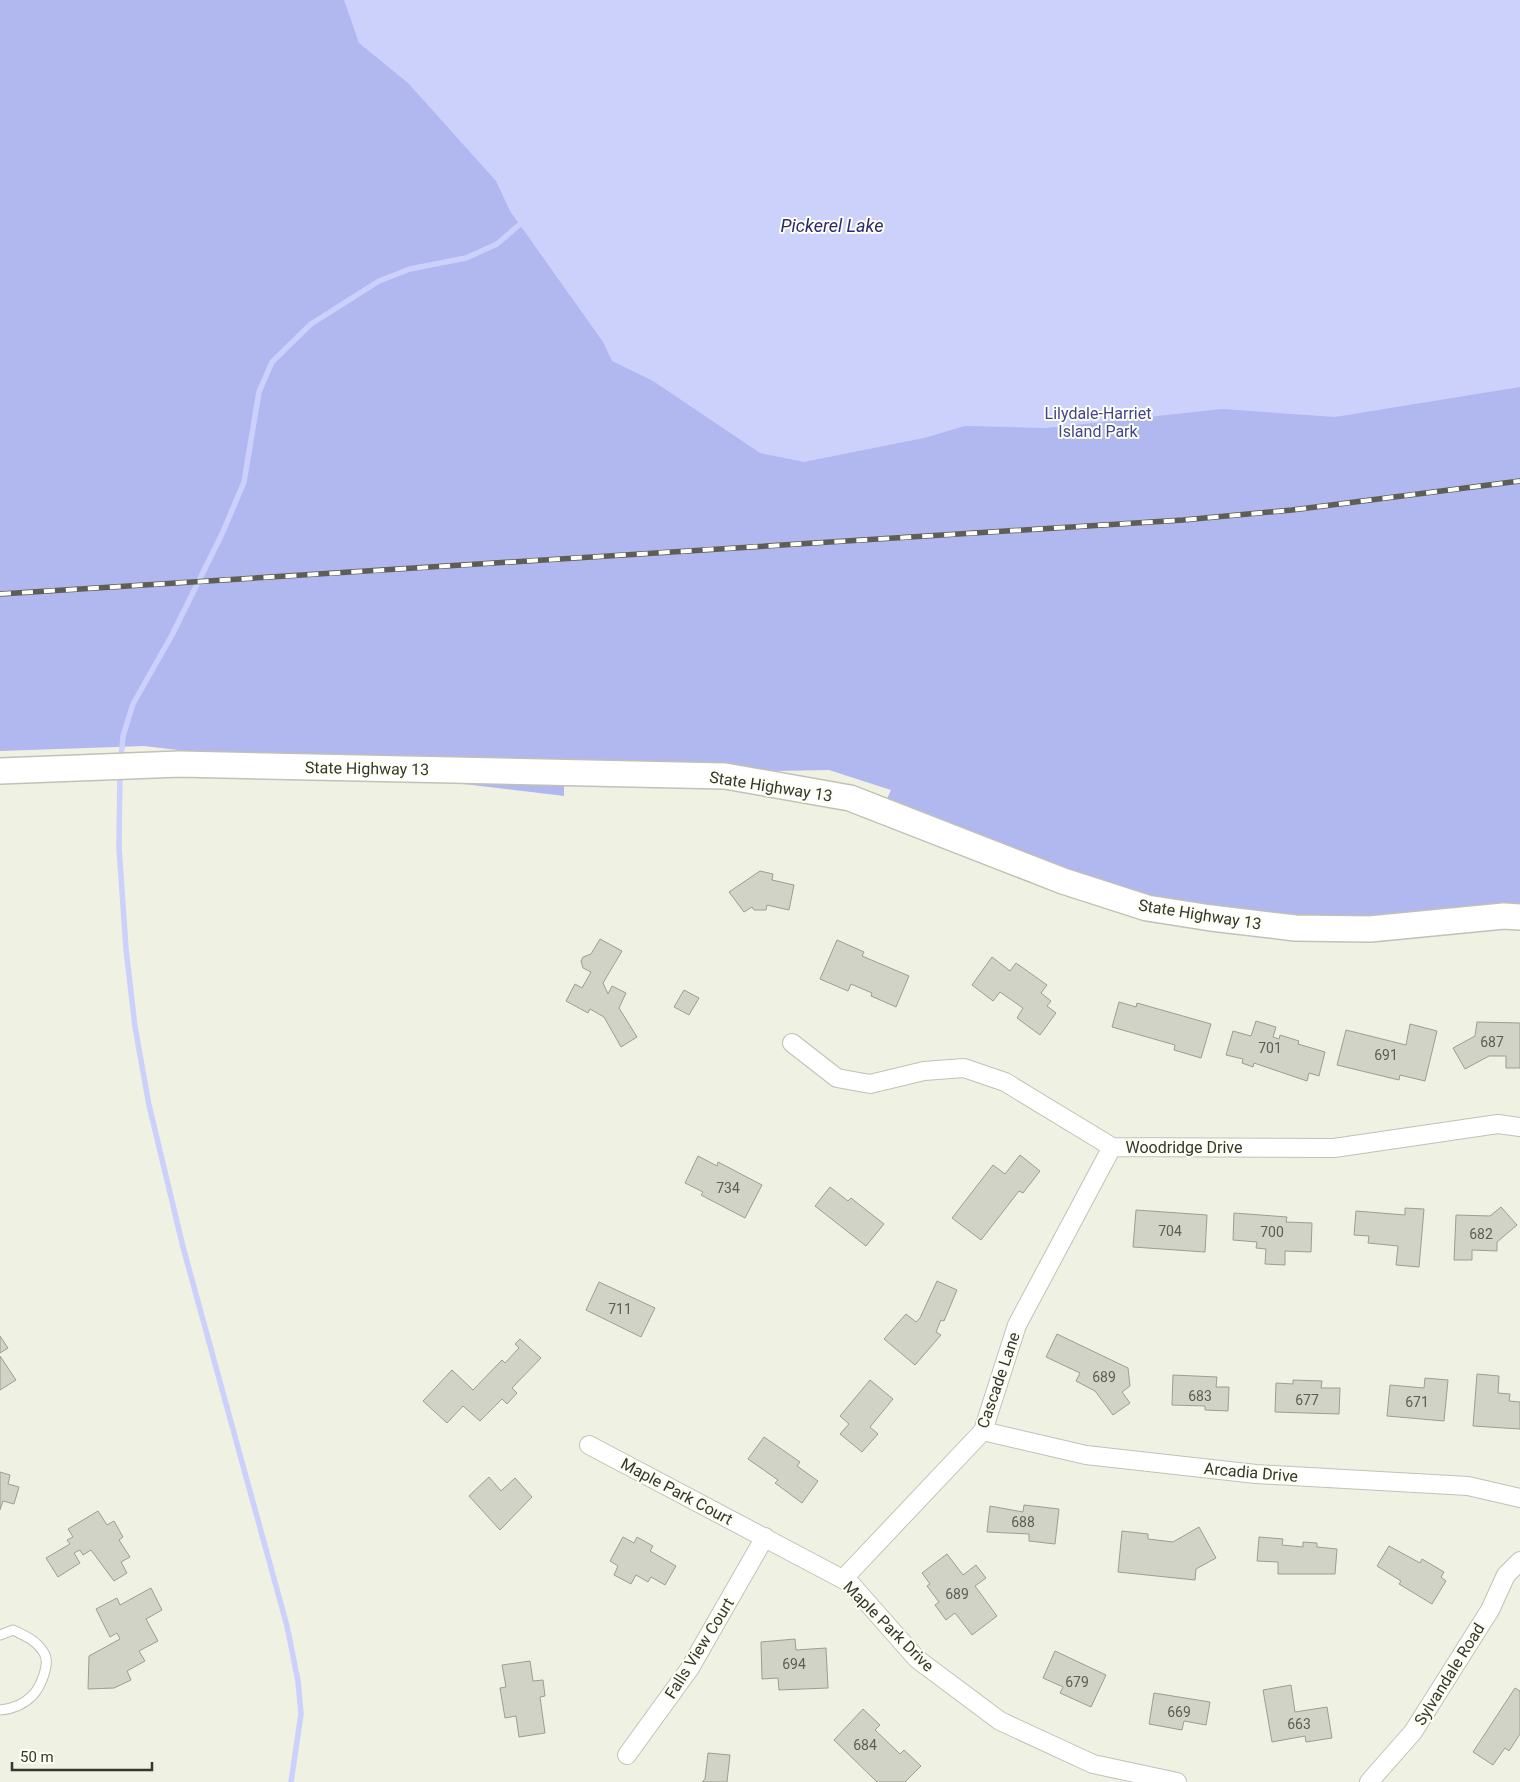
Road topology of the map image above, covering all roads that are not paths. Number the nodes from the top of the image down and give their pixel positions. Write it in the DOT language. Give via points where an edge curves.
graph roads {
  1 [pos="0,771"];
  2 [pos="1520,917"];
  3 [pos="792,1043"];
  4 [pos="1520,1127"];
  5 [pos="1112,1147"];
  6 [pos="983,1431"];
  7 [pos="589,1445"];
  8 [pos="1520,1498"];
  9 [pos="765,1537"];
  10 [pos="1520,1561"];
  11 [pos="850,1582"];
  12 [pos="0,1635"];
  13 [pos="0,1710"];
  14 [pos="627,1755"];
  15 [pos="1177,1782"];
  16 [pos="1369,1782"];
  1 -- 2 [label="street, State Highway 13" via="180,764 725,776 850,798 1063,882 1147,908 1304,928 1370,929"];
  3 -- 5 [label="street, Woodridge Drive" via="837,1078 870,1084 924,1071 964,1068 1006,1082"];
  4 -- 5 [label="street, Woodridge Drive" via="1498,1124 1334,1148"];
  5 -- 6 [label="street, Cascade Lane" via="1017,1325"];
  6 -- 8 [label="street, Arcadia Drive" via="1086,1455 1256,1474 1468,1486"];
  6 -- 11 [label="street, Cascade Lane" via="845,1577"];
  7 -- 9 [label="street, Maple Park Court"];
  9 -- 11 [label="street, Maple Park Drive"];
  9 -- 14 [label="street, Falls View Court" via="690,1668"];
  10 -- 16 [label="street, Sylvandale Road" via="1506,1575 1490,1610 1413,1732"];
  11 -- 15 [label="street, Maple Park Drive" via="918,1659 1000,1721 1093,1764"];
  12 -- 13 [label="lane" via="14,1630 33,1639 46,1655 46,1671 33,1696 12,1709"];
}
